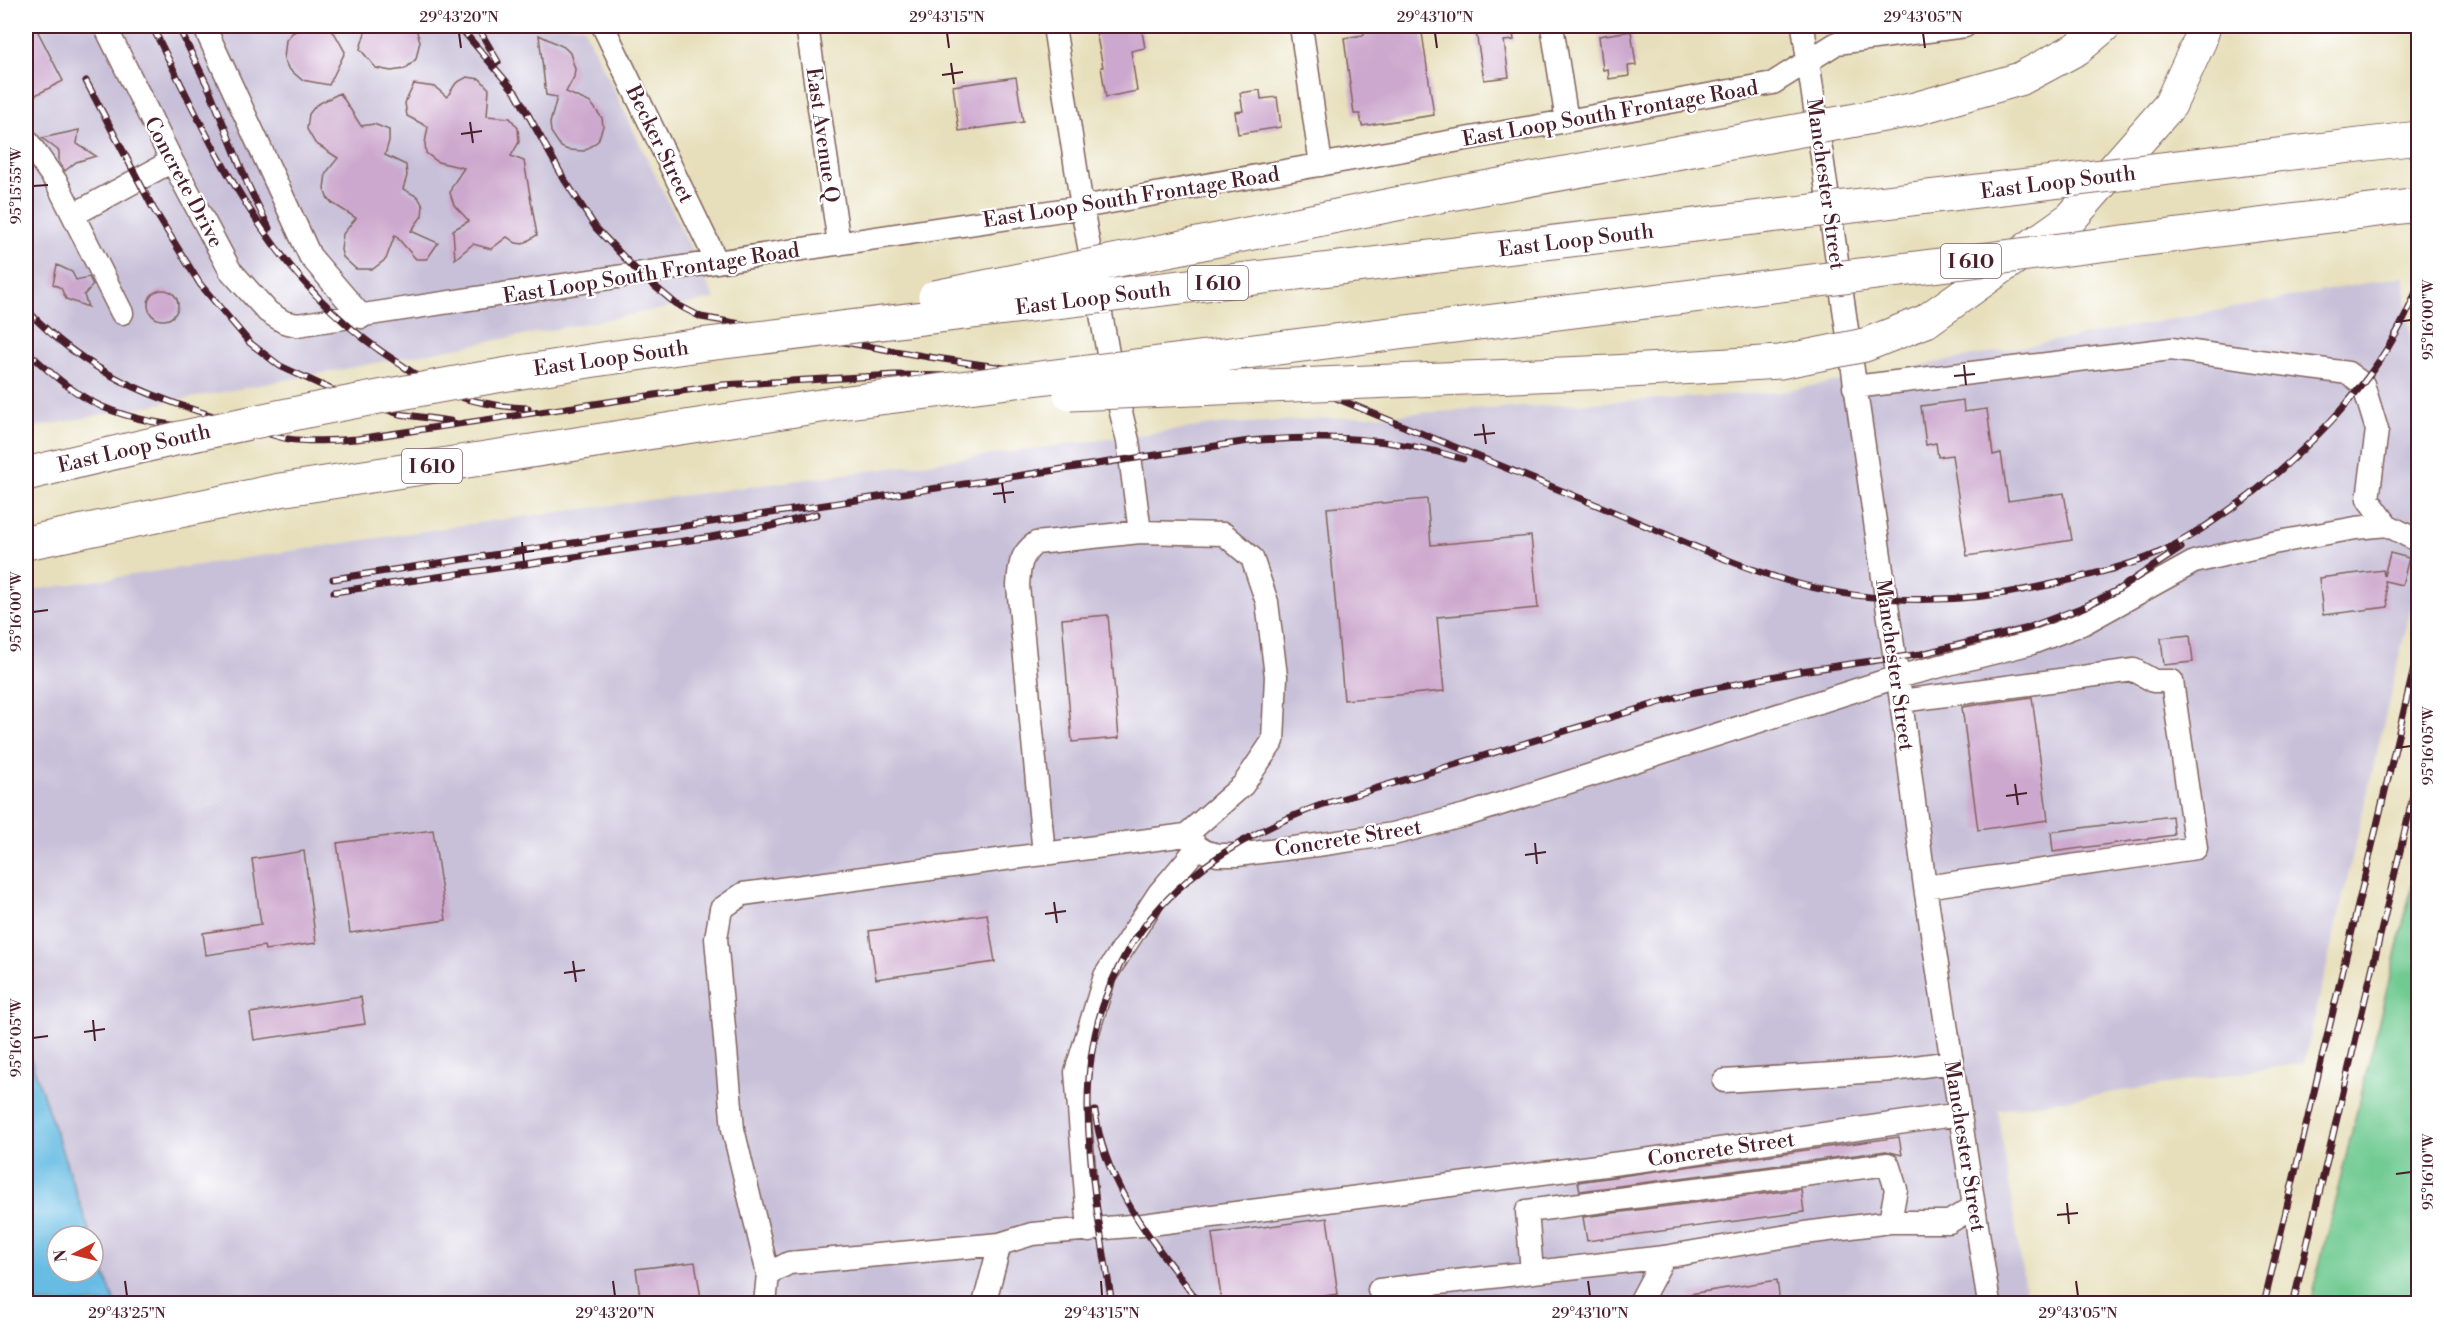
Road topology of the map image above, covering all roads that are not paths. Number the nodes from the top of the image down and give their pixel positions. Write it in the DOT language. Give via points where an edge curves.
graph roads {
  1 [pos="105,26"];
  2 [pos="204,26"];
  3 [pos="603,26"];
  4 [pos="807,26"];
  5 [pos="1054,26"];
  6 [pos="1300,26"];
  7 [pos="1552,26"];
  8 [pos="1803,26"];
  9 [pos="1965,26"];
  10 [pos="2104,26"];
  11 [pos="2204,26"];
  12 [pos="1809,61"];
  13 [pos="1566,122"];
  14 [pos="2418,138"];
  15 [pos="26,139"];
  16 [pos="172,161"];
  17 [pos="1321,165"];
  18 [pos="2418,205"];
  19 [pos="1082,207"];
  20 [pos="74,215"];
  21 [pos="839,244"];
  22 [pos="717,262"];
  23 [pos="122,313"];
  24 [pos="362,317"];
  25 [pos="284,322"];
  26 [pos="699,345"];
  27 [pos="1854,387"];
  28 [pos="840,403"];
  29 [pos="26,474"];
  30 [pos="2387,525"];
  31 [pos="1140,532"];
  32 [pos="2418,541"];
  33 [pos="26,543"];
  34 [pos="1897,677"];
  35 [pos="1901,701"];
  36 [pos="1192,841"];
  37 [pos="1044,854"];
  38 [pos="1925,887"];
  39 [pos="1952,1062"];
  40 [pos="1724,1081"];
  41 [pos="1960,1114"];
  42 [pos="1974,1207"];
  43 [pos="1890,1222"];
  44 [pos="1089,1231"];
  45 [pos="1000,1244"];
  46 [pos="1664,1257"];
  47 [pos="1532,1272"];
  48 [pos="768,1274"];
  49 [pos="1379,1290"];
  50 [pos="765,1304"];
  51 [pos="984,1304"];
  52 [pos="1639,1304"];
  53 [pos="1989,1304"];
  1 -- 16 [label="street, Concrete Drive"];
  2 -- 24 [label="street" via="310,256"];
  3 -- 22 [label="street, Becker Street"];
  4 -- 21 [label="street, East Avenue Q"];
  5 -- 19 [label="street"];
  6 -- 17 [label="street"];
  7 -- 13 [label="street"];
  8 -- 12 [label="street, Manchester Street"];
  9 -- 12 [label="street, East Loop South Frontage Road" via="1837,43"];
  10 -- 26 [label="highway, bridge" via="2078,48 2020,79 1911,110 1401,203"];
  11 -- 28 [label="highway, bridge" via="2170,105 2071,218 1926,321 1865,345 1780,362 1612,372"];
  12 -- 13 [label="street, East Loop South Frontage Road" via="1773,83"];
  12 -- 27 [label="street, Manchester Street"];
  13 -- 17 [label="street, East Loop South Frontage Road"];
  14 -- 26 [label="highway, East Loop South / I 610, bridge"];
  15 -- 20 [label="street"];
  16 -- 20 [label="street"];
  16 -- 25 [label="street, Concrete Drive" via="230,270 268,312"];
  17 -- 19 [label="street, East Loop South Frontage Road"];
  18 -- 28 [label="highway, I 610, bridge"];
  19 -- 21 [label="street, East Loop South Frontage Road"];
  19 -- 31 [label="street" via="1112,376 1128,441"];
  20 -- 23 [label="street"];
  21 -- 22 [label="street, East Loop South Frontage Road"];
  22 -- 24 [label="street, East Loop South Frontage Road"];
  24 -- 25 [label="street, East Loop South Frontage Road" via="297,325"];
  26 -- 29 [label="highway, East Loop South / I 610, bridge" via="558,364 392,395 207,431"];
  27 -- 30 [label="street" via="2171,348 2348,373 2363,384 2375,421 2368,499"];
  27 -- 34 [label="street, Manchester Street"];
  28 -- 33 [label="highway, I 610" via="280,490"];
  30 -- 32 [label="street"];
  30 -- 34 [label="street, Concrete Street" via="2273,543 2194,562 2084,623 2032,643"];
  31 -- 36 [label="street" via="1224,534 1252,558 1267,602 1276,676 1273,741 1243,785"];
  31 -- 37 [label="street" via="1036,543 1027,549 1019,565"];
  34 -- 35 [label="street, Manchester Street"];
  34 -- 36 [label="street, Concrete Street" via="1466,815 1393,834 1237,855 1206,852"];
  35 -- 38 [label="street, Manchester Street"];
  35 -- 38 [label="street" via="2134,670 2154,681 2172,681 2196,848"];
  36 -- 37 [label="street"];
  36 -- 44 [label="street" via="1105,976 1076,1072"];
  37 -- 48 [label="street" via="743,894 721,909 716,938 733,1129"];
  38 -- 39 [label="street, Manchester Street"];
  39 -- 40 [label="street" via="1893,1070"];
  39 -- 41 [label="street, Manchester Street"];
  41 -- 42 [label="street, Manchester Street"];
  41 -- 44 [label="street, Concrete Street" via="1651,1159"];
  42 -- 43 [label="street" via="1949,1222"];
  42 -- 53 [label="street, Manchester Street"];
  43 -- 46 [label="street"];
  43 -- 47 [label="street" via="1896,1189 1888,1164 1527,1211"];
  44 -- 45 [label="street, Concrete Street" via="1032,1234"];
  45 -- 48 [label="street, Concrete Street" via="789,1263"];
  45 -- 51 [label="street"];
  46 -- 47 [label="street"];
  46 -- 52 [label="street"];
  47 -- 49 [label="street"];
  48 -- 50 [label="street"];
}
